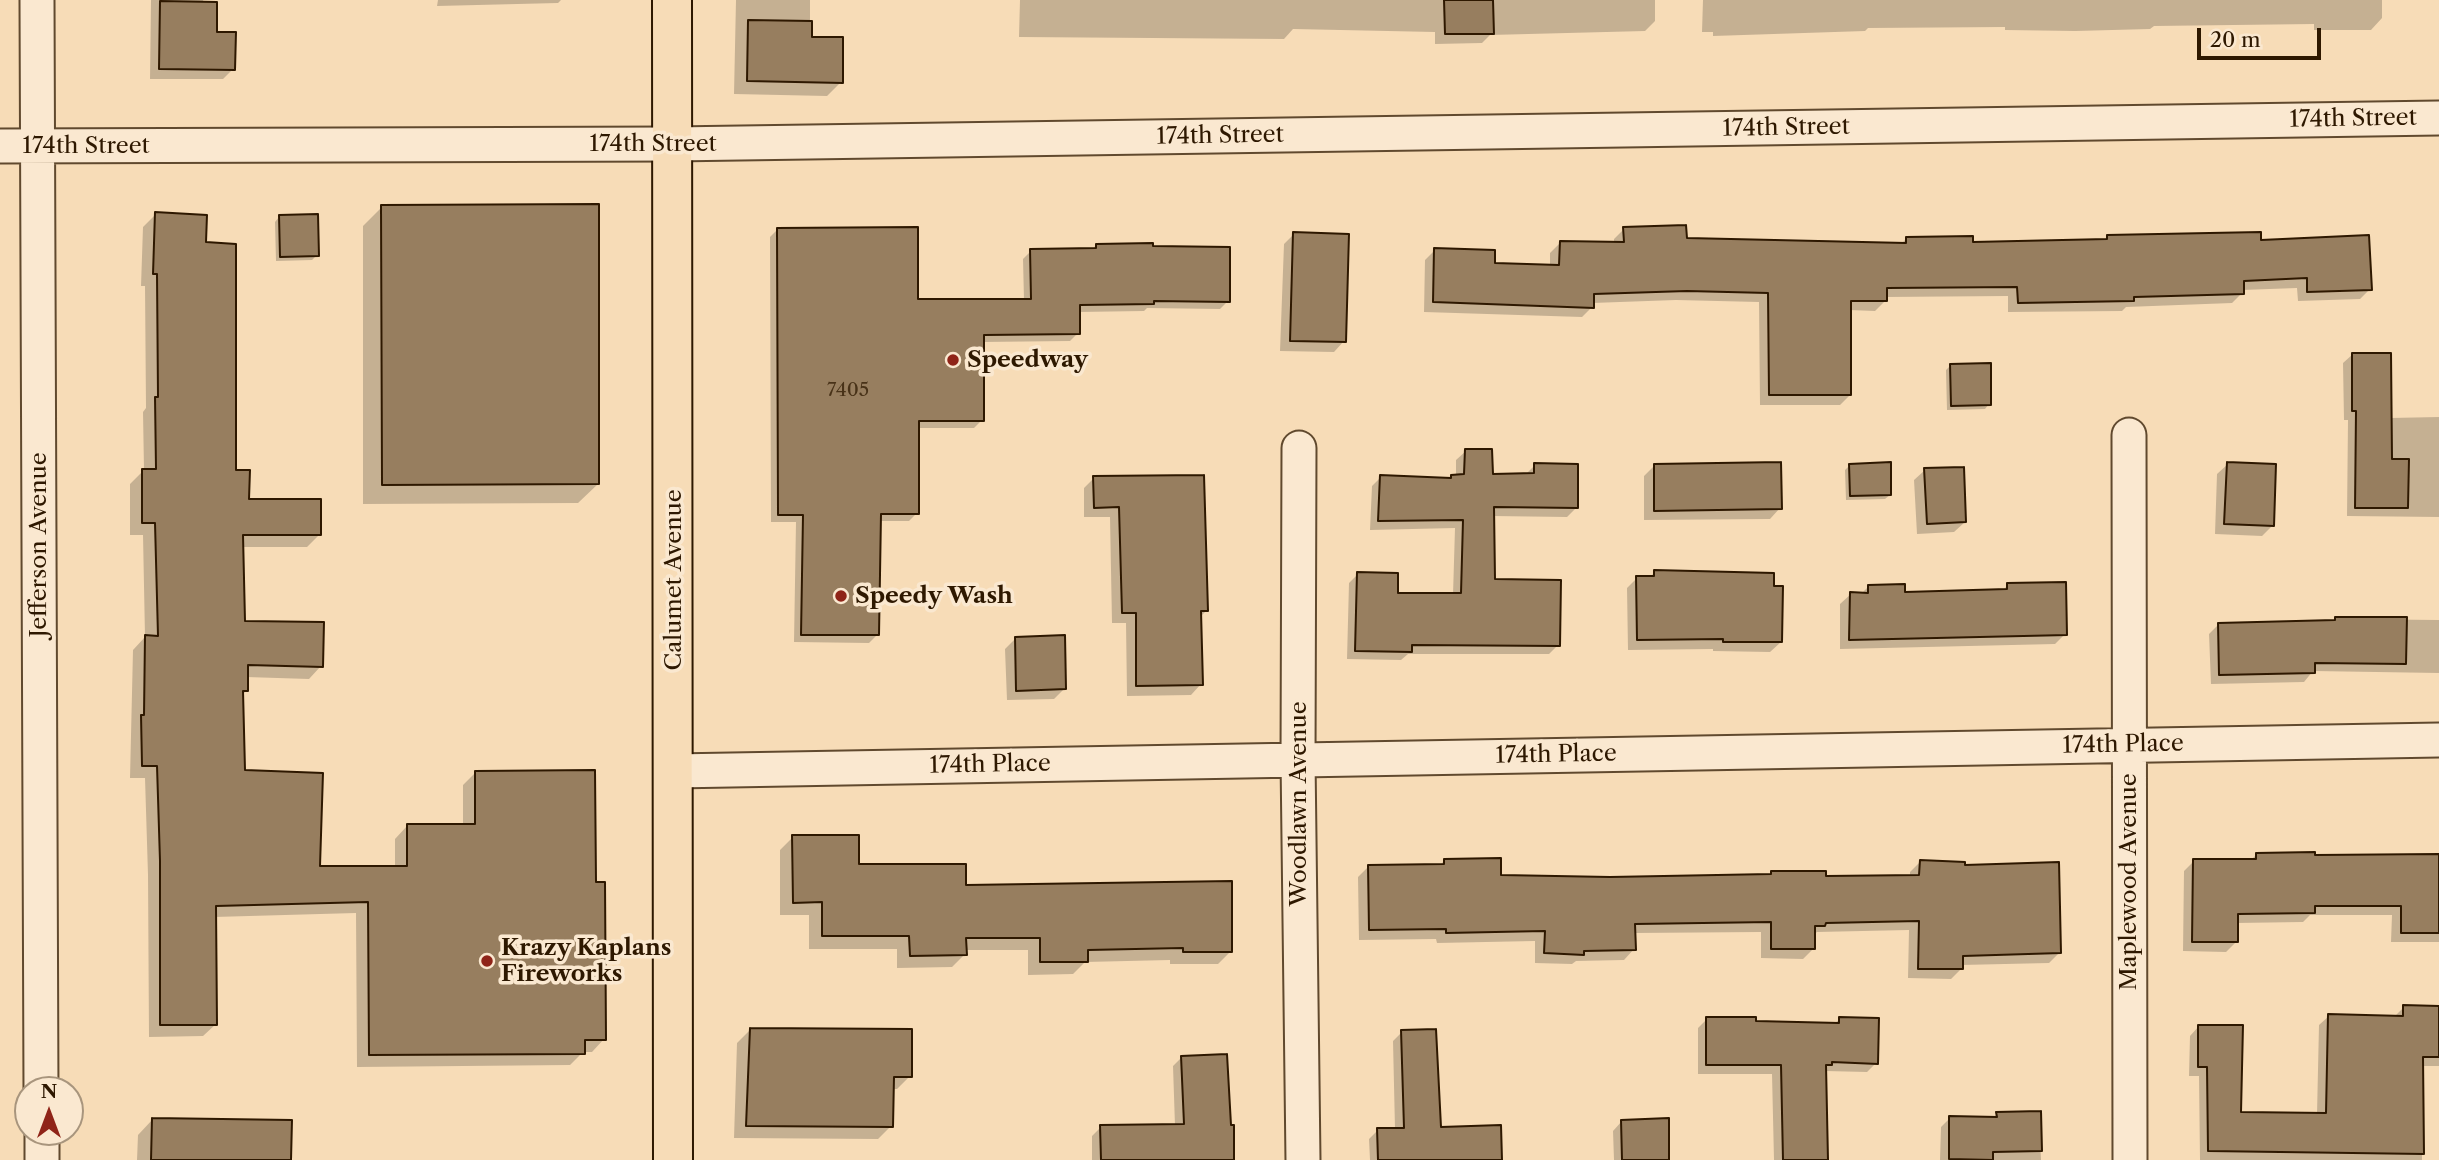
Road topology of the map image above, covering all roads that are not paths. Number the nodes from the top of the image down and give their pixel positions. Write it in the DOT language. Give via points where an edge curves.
graph roads {
  1 [pos="37,0"];
  2 [pos="672,0"];
  3 [pos="2439,118"];
  4 [pos="673,144"];
  5 [pos="0,146"];
  6 [pos="38,146"];
  7 [pos="2129,435"];
  8 [pos="1299,448"];
  9 [pos="2439,740"];
  10 [pos="2129,745"];
  11 [pos="1298,759"];
  12 [pos="674,771"];
  13 [pos="41,1076"];
  14 [pos="673,1160"];
  15 [pos="1303,1160"];
  16 [pos="2130,1160"];
  1 -- 6 [label="street, Jefferson Avenue"];
  2 -- 4 [label="main road, Calumet Avenue"];
  3 -- 4 [label="street, 174th Street"];
  4 -- 6 [label="street, 174th Street"];
  4 -- 12 [label="main road, Calumet Avenue"];
  5 -- 6 [label="street, 174th Street"];
  6 -- 13 [label="street, Jefferson Avenue"];
  7 -- 10 [label="street, Maplewood Avenue"];
  8 -- 11 [label="street, Woodlawn Avenue"];
  9 -- 10 [label="street, 174th Place"];
  10 -- 11 [label="street, 174th Place"];
  10 -- 16 [label="street, Maplewood Avenue"];
  11 -- 12 [label="street, 174th Place"];
  11 -- 15 [label="street, Woodlawn Avenue"];
  12 -- 14 [label="main road, Calumet Avenue"];
}
